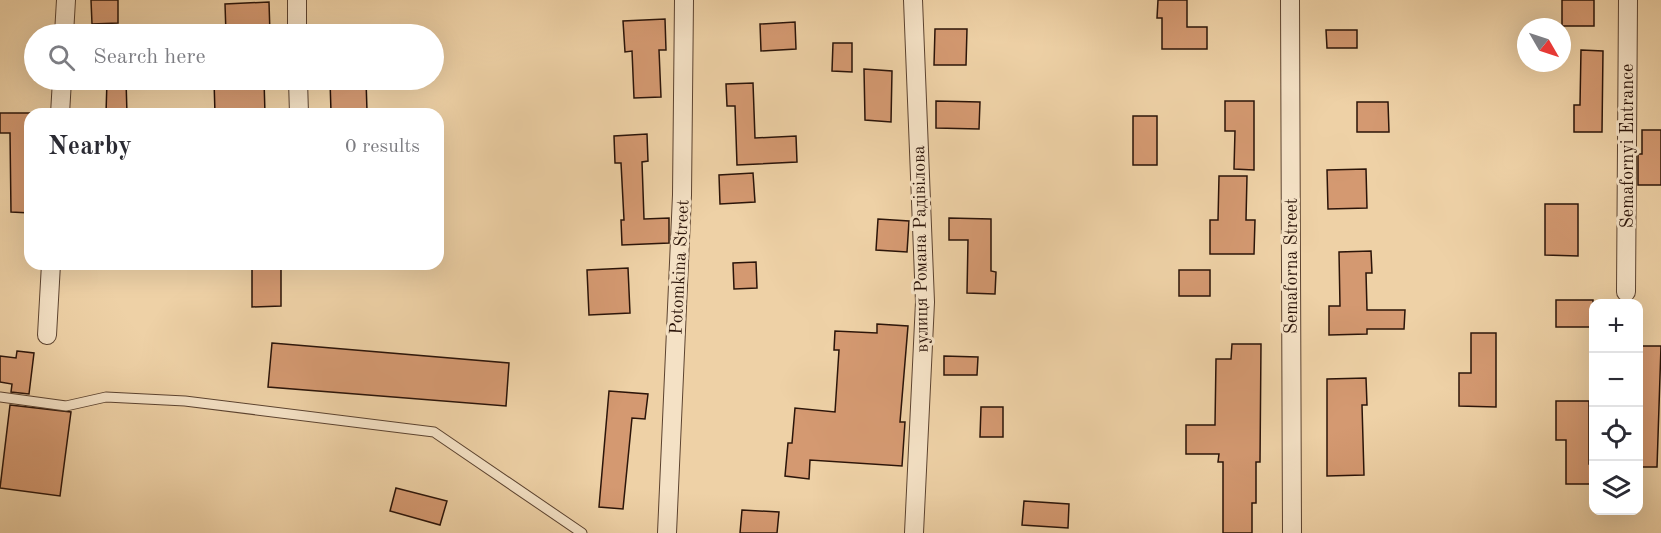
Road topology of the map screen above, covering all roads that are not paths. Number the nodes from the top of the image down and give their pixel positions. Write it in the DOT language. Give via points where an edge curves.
graph roads {
  1 [pos="66,0"];
  2 [pos="297,0"];
  3 [pos="684,0"];
  4 [pos="913,0"];
  5 [pos="1290,0"];
  6 [pos="1628,0"];
  7 [pos="65,24"];
  8 [pos="297,24"];
  9 [pos="61,90"];
  10 [pos="298,90"];
  11 [pos="60,108"];
  12 [pos="299,108"];
  13 [pos="51,270"];
  14 [pos="1626,292"];
  15 [pos="47,335"];
  16 [pos="0,397"];
  17 [pos="582,533"];
  18 [pos="667,533"];
  19 [pos="914,533"];
  20 [pos="1292,533"];
  1 -- 7 [label="street"];
  2 -- 8 [label="street"];
  3 -- 18 [label="street, Potomkina Street" via="682,195"];
  4 -- 19 [label="street, вулиця Романа Радівілова" via="925,302"];
  5 -- 20 [label="street, Semaforna Street"];
  6 -- 14 [label="street, Semafornyi Entrance"];
  9 -- 11 [label="street"];
  10 -- 12 [label="street"];
  13 -- 15 [label="street"];
  16 -- 17 [label="lane" via="66,406 106,396 185,400 434,432"];
}
